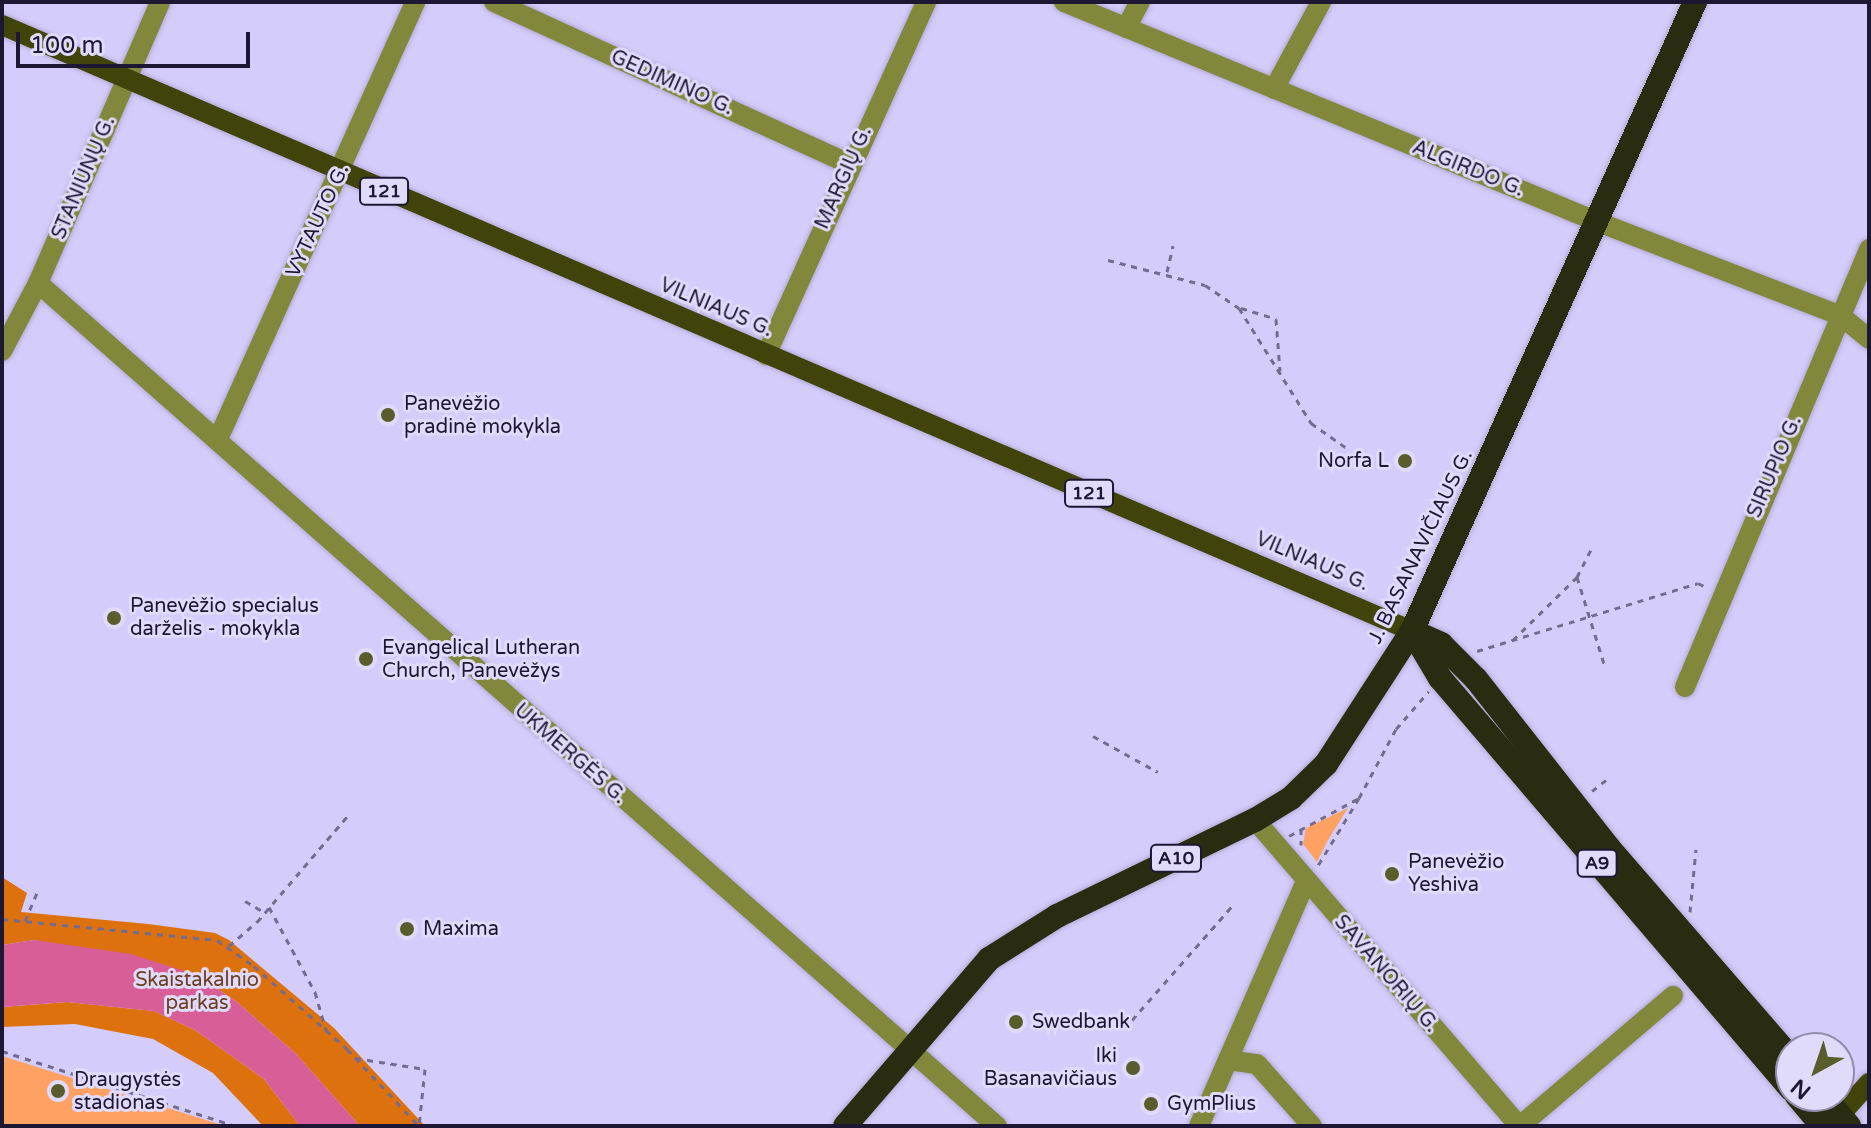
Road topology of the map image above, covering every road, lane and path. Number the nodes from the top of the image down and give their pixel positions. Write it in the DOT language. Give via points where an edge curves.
graph roads {
  1 [pos="160,2"];
  2 [pos="415,2"];
  3 [pos="494,2"];
  4 [pos="926,2"];
  5 [pos="1064,2"];
  6 [pos="1140,2"];
  7 [pos="1321,2"];
  8 [pos="1695,2"];
  9 [pos="2,25"];
  10 [pos="1126,28"];
  11 [pos="126,79"];
  12 [pos="1274,89"];
  13 [pos="850,164"];
  14 [pos="340,172"];
  15 [pos="1598,222"];
  16 [pos="1173,246"];
  17 [pos="1869,249"];
  18 [pos="1108,260"];
  19 [pos="1167,272"];
  20 [pos="38,283"];
  21 [pos="1239,308"];
  22 [pos="1841,316"];
  23 [pos="1869,339"];
  24 [pos="2,351"];
  25 [pos="766,355"];
  26 [pos="1280,374"];
  27 [pos="218,439"];
  28 [pos="1348,449"];
  29 [pos="1592,548"];
  30 [pos="1577,577"];
  31 [pos="1721,593"];
  32 [pos="1590,618"];
  33 [pos="1412,631"];
  34 [pos="1511,641"];
  35 [pos="1460,662"];
  36 [pos="1605,667"];
  37 [pos="1440,678"];
  38 [pos="1685,687"];
  39 [pos="1093,736"];
  40 [pos="1158,772"];
  41 [pos="1606,780"];
  42 [pos="1592,791"];
  43 [pos="1359,798"];
  44 [pos="350,813"];
  45 [pos="1255,820"];
  46 [pos="1276,844"];
  47 [pos="1696,849"];
  48 [pos="1312,874"];
  49 [pos="38,890"];
  50 [pos="245,901"];
  51 [pos="1234,904"];
  52 [pos="269,906"];
  53 [pos="264,912"];
  54 [pos="1689,916"];
  55 [pos="2,919"];
  56 [pos="25,921"];
  57 [pos="229,946"];
  58 [pos="1673,996"];
  59 [pos="1132,1020"];
  60 [pos="326,1030"];
  61 [pos="1775,1040"];
  62 [pos="909,1049"];
  63 [pos="2,1051"];
  64 [pos="355,1058"];
  65 [pos="1228,1060"];
  66 [pos="1775,1070"];
  67 [pos="1869,1083"];
  68 [pos="1835,1123"];
  69 [pos="1513,1124"];
  70 [pos="236,1126"];
  71 [pos="419,1126"];
  72 [pos="845,1126"];
  73 [pos="997,1126"];
  74 [pos="1199,1126"];
  75 [pos="1312,1126"];
  1 -- 11 [label="street, STANIŪNŲ G."];
  2 -- 14 [label="street, VYTAUTO G."];
  3 -- 13 [label="street, GEDIMINO G."];
  4 -- 13 [label="street, MARGIŲ G."];
  5 -- 10 [label="street, ALGIRDO G."];
  6 -- 10 [label="street"];
  7 -- 12 [label="street"];
  8 -- 15 [label="highway, J. BASANAVIČIAUS G."];
  9 -- 11 [label="main road, VILNIAUS G. / 121"];
  10 -- 12 [label="street, ALGIRDO G."];
  11 -- 14 [label="main road, VILNIAUS G. / 121"];
  11 -- 20 [label="street, STANIŪNŲ G."];
  12 -- 15 [label="street, ALGIRDO G."];
  13 -- 25 [label="street, MARGIŲ G."];
  14 -- 25 [label="main road, VILNIAUS G. / 121"];
  14 -- 27 [label="street, VYTAUTO G."];
  15 -- 22 [label="street, ALGIRDO G."];
  15 -- 33 [label="highway, J. BASANAVIČIAUS G."];
  16 -- 19 [label="path"];
  17 -- 22 [label="street, SIRUPIO G."];
  18 -- 19 [label="path"];
  19 -- 21 [label="path" via="1205,285"];
  20 -- 24 [label="street, STANIŪNŲ G."];
  20 -- 27 [label="street, UKMERGĖS G."];
  21 -- 26 [label="path"];
  21 -- 26 [label="path" via="1276,319"];
  22 -- 23 [label="street, ALGIRDO G."];
  22 -- 31 [label="street, SIRUPIO G."];
  25 -- 33 [label="main road, VILNIAUS G. / 121"];
  26 -- 28 [label="path" via="1311,423"];
  27 -- 62 [label="street, UKMERGĖS G."];
  29 -- 30 [label="path"];
  30 -- 32 [label="path"];
  30 -- 34 [label="path"];
  31 -- 32 [label="path" via="1698,583"];
  31 -- 38 [label="street, SIRUPIO G."];
  32 -- 34 [label="path"];
  32 -- 36 [label="path"];
  33 -- 35 [label="highway, VILNIAUS G. / A9" via="1441,644"];
  33 -- 37 [label="highway, A9"];
  33 -- 45 [label="highway, J. BASANAVIČIAUS G. / A10" via="1326,764 1291,798"];
  34 -- 35 [label="path"];
  35 -- 61 [label="highway, VILNIAUS G. / A9" via="1609,848"];
  37 -- 43 [label="path" via="1396,729"];
  37 -- 66 [label="highway, A9"];
  39 -- 40 [label="path"];
  41 -- 42 [label="path"];
  43 -- 46 [label="path"];
  43 -- 48 [label="path"];
  44 -- 52 [label="path"];
  45 -- 46 [label="street, SAVANORIŲ G."];
  45 -- 62 [label="highway, J. BASANAVIČIAUS G. / A10" via="1017,939 951,997"];
  46 -- 48 [label="street, SAVANORIŲ G."];
  47 -- 54 [label="path"];
  48 -- 65 [label="street"];
  48 -- 69 [label="street, SAVANORIŲ G."];
  49 -- 56 [label="path"];
  50 -- 53 [label="path"];
  51 -- 59 [label="path"];
  52 -- 53 [label="path"];
  52 -- 60 [label="path" via="315,992"];
  53 -- 57 [label="path"];
  55 -- 56 [label="path"];
  56 -- 57 [label="path" via="187,934"];
  57 -- 60 [label="path"];
  58 -- 69 [label="street"];
  60 -- 64 [label="path"];
  62 -- 72 [label="highway, J. BASANAVIČIAUS G. / A10"];
  62 -- 73 [label="street, UKMERGĖS G."];
  63 -- 70 [label="path"];
  64 -- 71 [label="path"];
  64 -- 71 [label="path" via="425,1069"];
  65 -- 74 [label="street"];
  65 -- 75 [label="street" via="1257,1064"];
  67 -- 68 [label="main road"];
}
